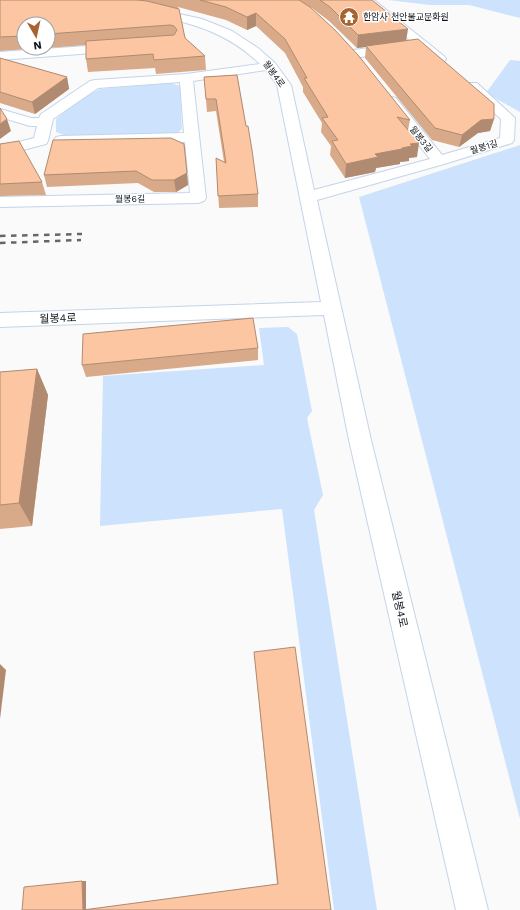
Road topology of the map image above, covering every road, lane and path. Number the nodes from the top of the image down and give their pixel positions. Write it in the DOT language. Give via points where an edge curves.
graph roads {
  1 [pos="367,0"];
  2 [pos="143,6"];
  3 [pos="342,43"];
  4 [pos="424,45"];
  5 [pos="132,47"];
  6 [pos="353,54"];
  7 [pos="0,56"];
  8 [pos="270,66"];
  9 [pos="362,66"];
  10 [pos="448,66"];
  11 [pos="460,76"];
  12 [pos="186,78"];
  13 [pos="382,90"];
  14 [pos="0,113"];
  15 [pos="45,122"];
  16 [pos="192,137"];
  17 [pos="41,141"];
  18 [pos="0,152"];
  19 [pos="439,161"];
  20 [pos="308,197"];
  21 [pos="0,202"];
  22 [pos="331,308"];
  23 [pos="0,320"];
  24 [pos="472,910"];
  1 -- 4 [label="street"];
  2 -- 8 [label="street, 월봉4로" via="217,29 245,44"];
  3 -- 6 [label="street"];
  4 -- 6 [label="street"];
  4 -- 10 [label="street"];
  5 -- 7 [label="street"];
  6 -- 9 [label="street"];
  8 -- 12 [label="street"];
  8 -- 20 [label="street, 월봉4로" via="284,85"];
  11 -- 19 [label="street, 월봉1길" via="508,118 507,140"];
  12 -- 15 [label="street" via="95,84 46,117"];
  12 -- 16 [label="street, 월봉6길"];
  13 -- 19 [label="street, 월봉3길"];
  14 -- 15 [label="street" via="30,122"];
  15 -- 17 [label="street"];
  16 -- 17 [label="street"];
  16 -- 21 [label="street, 월봉6길" via="198,198"];
  17 -- 18 [label="street"];
  19 -- 20 [label="street, 월봉1길"];
  20 -- 22 [label="street, 월봉4로"];
  22 -- 23 [label="street, 월봉4로"];
  22 -- 24 [label="street, 월봉4로" via="361,447"];
}
